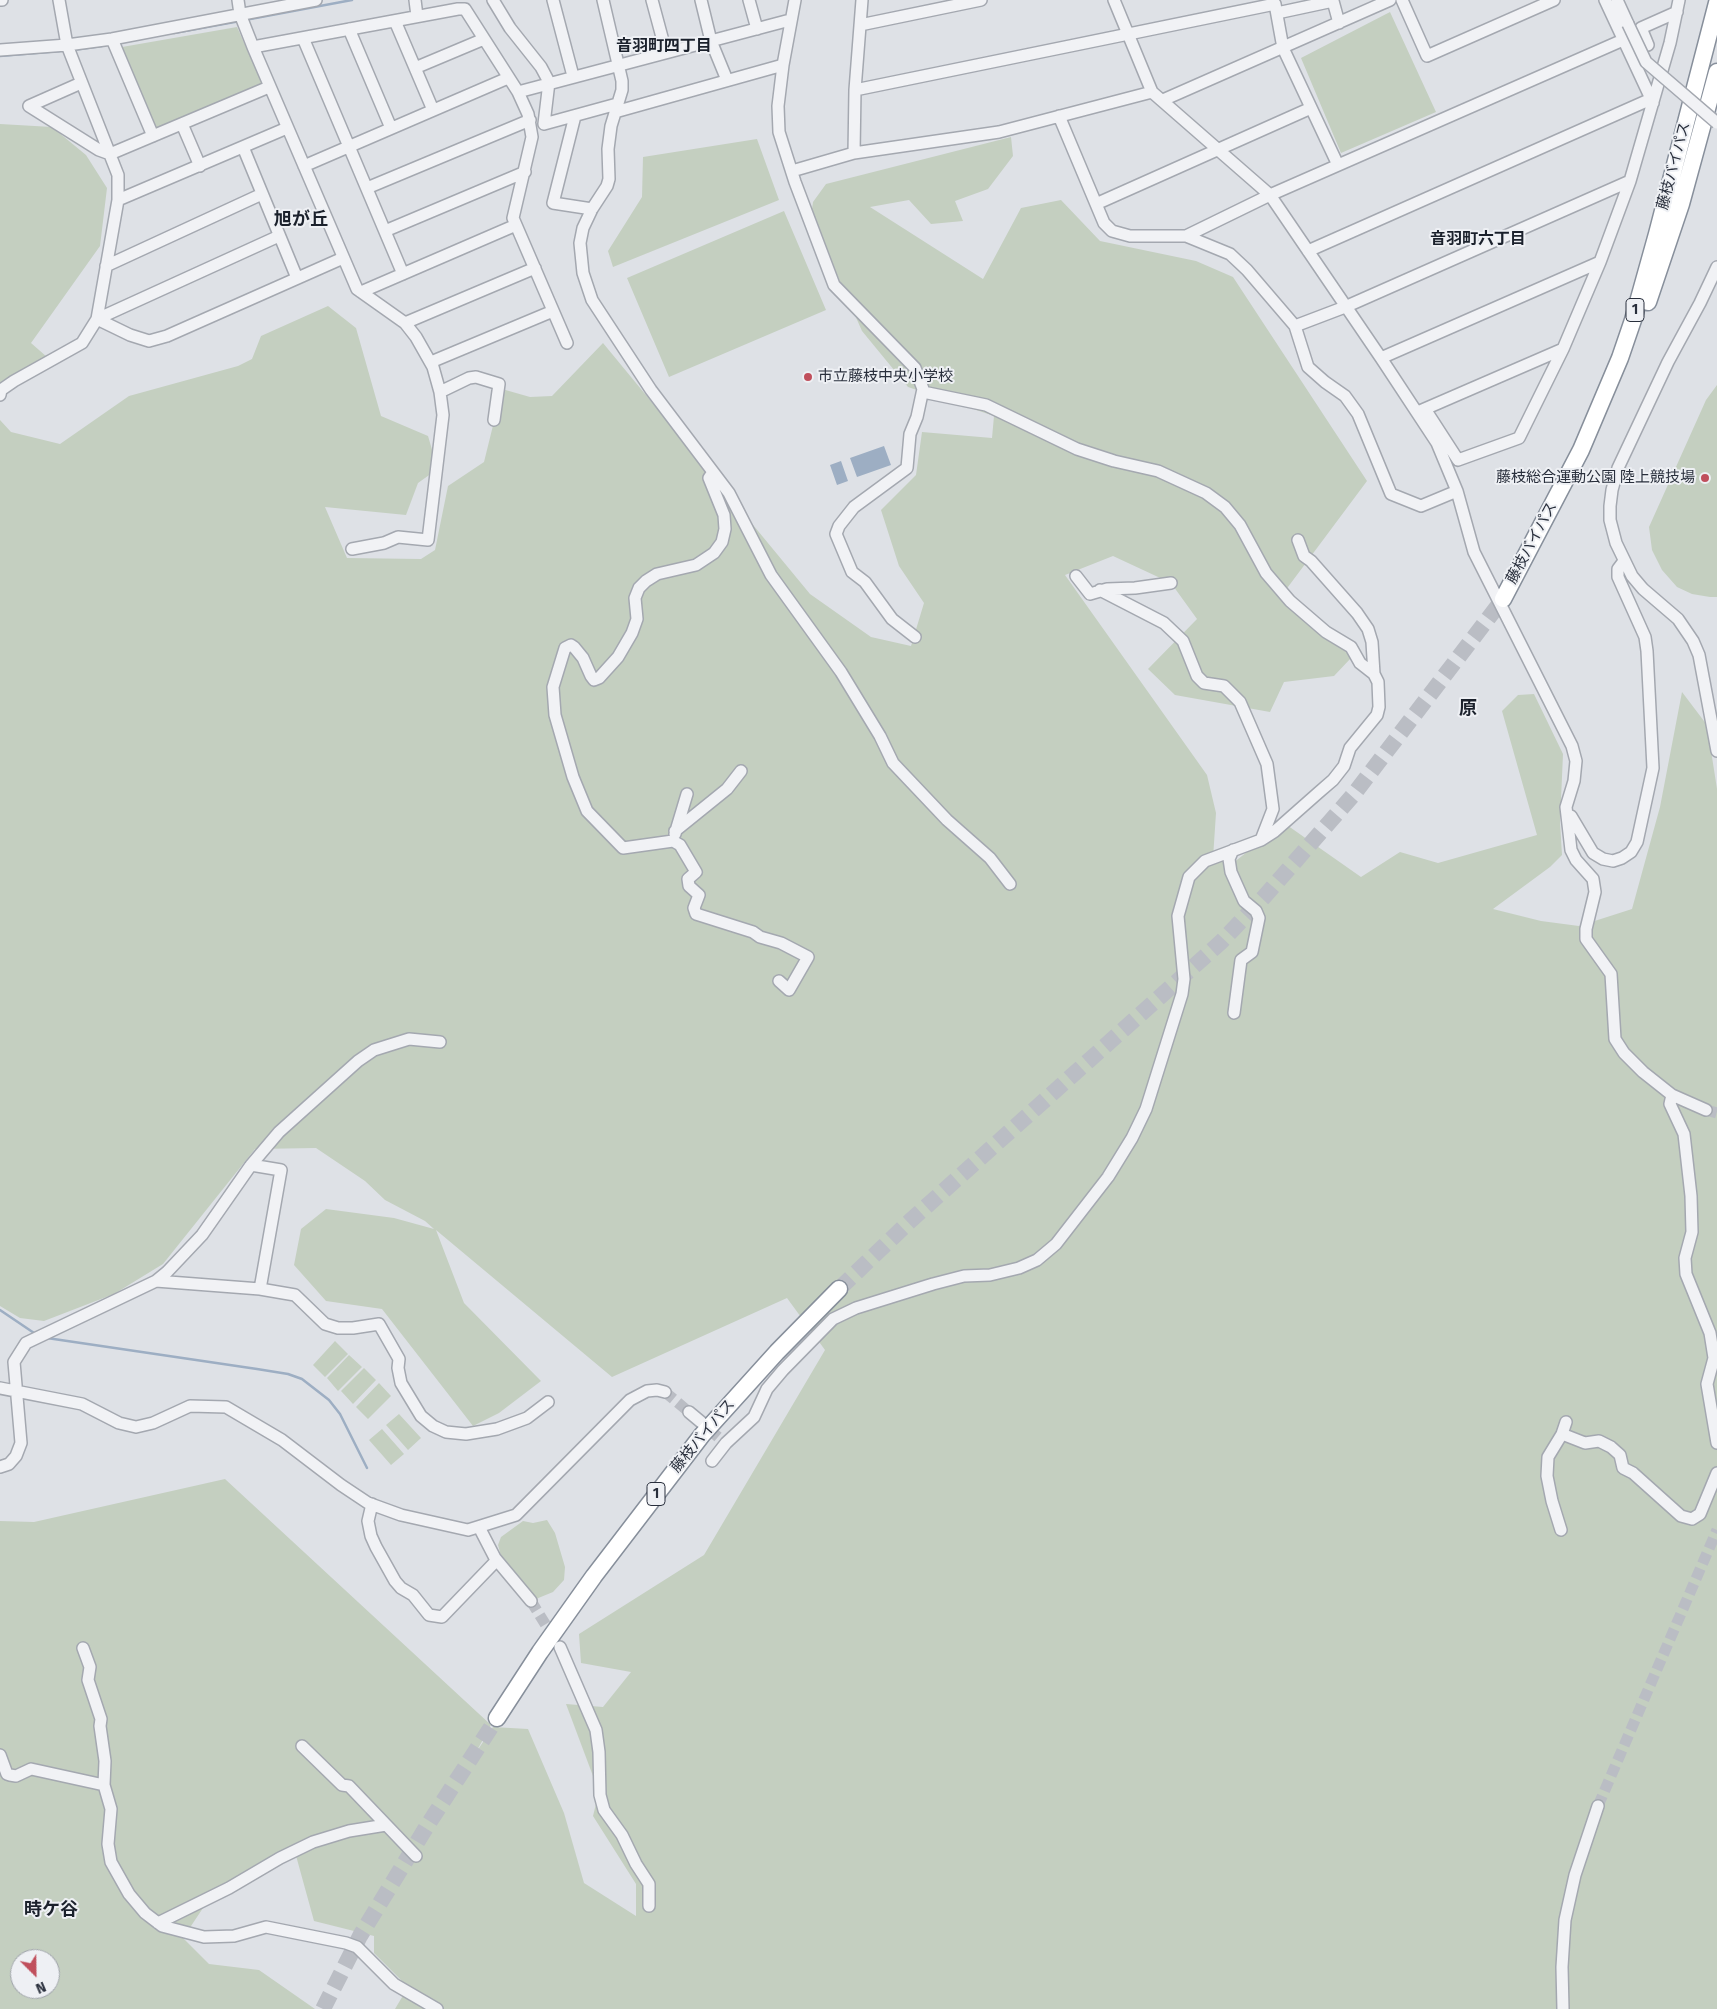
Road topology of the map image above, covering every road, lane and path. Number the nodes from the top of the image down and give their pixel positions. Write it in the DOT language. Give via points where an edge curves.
graph roads {
  1 [pos="59,0"];
  2 [pos="238,0"];
  3 [pos="316,0"];
  4 [pos="415,0"];
  5 [pos="494,0"];
  6 [pos="553,0"];
  7 [pos="603,0"];
  8 [pos="652,0"];
  9 [pos="701,0"];
  10 [pos="749,0"];
  11 [pos="795,0"];
  12 [pos="862,0"];
  13 [pos="981,0"];
  14 [pos="1114,0"];
  15 [pos="1390,0"];
  16 [pos="1402,0"];
  17 [pos="1554,0"];
  18 [pos="1605,0"];
  19 [pos="1617,0"];
  20 [pos="1679,0"];
  21 [pos="1717,3"];
  22 [pos="1677,12"];
  23 [pos="1277,13"];
  24 [pos="240,14"];
  25 [pos="418,16"];
  26 [pos="790,20"];
  27 [pos="395,21"];
  28 [pos="1338,23"];
  29 [pos="860,25"];
  30 [pos="349,29"];
  31 [pos="757,29"];
  32 [pos="1128,34"];
  33 [pos="303,38"];
  34 [pos="112,39"];
  35 [pos="484,39"];
  36 [pos="1623,40"];
  37 [pos="711,41"];
  38 [pos="67,45"];
  39 [pos="1648,45"];
  40 [pos="252,47"];
  41 [pos="1283,48"];
  42 [pos="0,50"];
  43 [pos="666,52"];
  44 [pos="619,64"];
  45 [pos="783,65"];
  46 [pos="415,68"];
  47 [pos="1717,72"];
  48 [pos="573,76"];
  49 [pos="508,78"];
  50 [pos="728,80"];
  51 [pos="549,82"];
  52 [pos="81,83"];
  53 [pos="269,87"];
  54 [pos="855,90"];
  55 [pos="518,92"];
  56 [pos="1152,92"];
  57 [pos="1163,100"];
  58 [pos="1652,101"];
  59 [pos="616,108"];
  60 [pos="1311,108"];
  61 [pos="433,110"];
  62 [pos="574,116"];
  63 [pos="1059,116"];
  64 [pos="530,120"];
  65 [pos="1717,123"];
  66 [pos="182,124"];
  67 [pos="287,128"];
  68 [pos="391,128"];
  69 [pos="153,136"];
  70 [pos="349,146"];
  71 [pos="243,147"];
  72 [pos="1218,149"];
  73 [pos="854,153"];
  74 [pos="110,154"];
  75 [pos="1338,165"];
  76 [pos="200,166"];
  77 [pos="304,166"];
  78 [pos="792,170"];
  79 [pos="525,172"];
  80 [pos="1630,181"];
  81 [pos="367,188"];
  82 [pos="262,194"];
  83 [pos="1270,195"];
  84 [pos="118,200"];
  85 [pos="1096,204"];
  86 [pos="592,209"];
  87 [pos="516,225"];
  88 [pos="385,231"];
  89 [pos="279,236"];
  90 [pos="1186,236"];
  91 [pos="1308,251"];
  92 [pos="343,258"];
  93 [pos="1600,262"];
  94 [pos="106,266"];
  95 [pos="1717,267"];
  96 [pos="535,268"];
  97 [pos="403,274"];
  98 [pos="297,278"];
  99 [pos="361,292"];
  100 [pos="1345,307"];
  101 [pos="554,311"];
  102 [pos="98,319"];
  103 [pos="404,324"];
  104 [pos="1296,326"];
  105 [pos="567,343"];
  106 [pos="1563,349"];
  107 [pos="1381,358"];
  108 [pos="431,362"];
  109 [pos="440,392"];
  110 [pos="923,392"];
  111 [pos="0,395"];
  112 [pos="1420,411"];
  113 [pos="494,420"];
  114 [pos="713,472"];
  115 [pos="1457,491"];
  116 [pos="1298,540"];
  117 [pos="352,549"];
  118 [pos="1624,561"];
  119 [pos="1076,576"];
  120 [pos="1171,583"];
  121 [pos="1100,590"];
  122 [pos="915,637"];
  123 [pos="1374,674"];
  124 [pos="1717,751"];
  125 [pos="741,771"];
  126 [pos="687,794"];
  127 [pos="1566,808"];
  128 [pos="674,836"];
  129 [pos="1261,840"];
  130 [pos="1233,850"];
  131 [pos="1010,884"];
  132 [pos="779,981"];
  133 [pos="1234,1013"];
  134 [pos="440,1042"];
  135 [pos="1672,1095"];
  136 [pos="1706,1110"];
  137 [pos="251,1165"];
  138 [pos="156,1281"];
  139 [pos="260,1289"];
  140 [pos="839,1289"];
  141 [pos="0,1388"];
  142 [pos="16,1391"];
  143 [pos="665,1392"];
  144 [pos="548,1402"];
  145 [pos="689,1412"];
  146 [pos="701,1422"];
  147 [pos="1566,1422"];
  148 [pos="1562,1434"];
  149 [pos="1717,1443"];
  150 [pos="712,1461"];
  151 [pos="0,1467"];
  152 [pos="1717,1472"];
  153 [pos="372,1504"];
  154 [pos="479,1527"];
  155 [pos="1560,1530"];
  156 [pos="496,1560"];
  157 [pos="531,1601"];
  158 [pos="83,1648"];
  159 [pos="560,1648"];
  160 [pos="497,1718"];
  161 [pos="302,1746"];
  162 [pos="0,1755"];
  163 [pos="104,1785"];
  164 [pos="1598,1806"];
  165 [pos="386,1825"];
  166 [pos="416,1856"];
  167 [pos="649,1906"];
  168 [pos="158,1923"];
  169 [pos="437,2009"];
  170 [pos="1563,2009"];
  1 -- 38 [label="street"];
  2 -- 24 [label="street"];
  3 -- 24 [label="street"];
  4 -- 25 [label="street"];
  5 -- 51 [label="street"];
  6 -- 48 [label="street"];
  7 -- 44 [label="street"];
  8 -- 43 [label="street"];
  9 -- 37 [label="street"];
  10 -- 31 [label="street"];
  11 -- 26 [label="street"];
  12 -- 29 [label="street"];
  13 -- 29 [label="street"];
  14 -- 32 [label="street"];
  15 -- 28 [label="street"];
  16 -- 17 [label="street" via="1427,56"];
  18 -- 36 [label="street"];
  19 -- 65 [label="street, bridge" via="1646,62"];
  20 -- 22 [label="street"];
  21 -- 47 [label="highway, 藤枝バイパス / 1" via="1654,244 1620,358 1581,450 1503,599 1568,487 1612,398 1670,241"];
  22 -- 39 [label="street" via="1641,28"];
  22 -- 58 [label="street"];
  23 -- 28 [label="street" via="1333,2"];
  23 -- 32 [label="street" via="1275,4"];
  23 -- 41 [label="street"];
  24 -- 34 [label="street"];
  24 -- 40 [label="street"];
  25 -- 27 [label="street"];
  25 -- 35 [label="street" via="465,9"];
  26 -- 31 [label="street"];
  26 -- 45 [label="street"];
  27 -- 30 [label="street"];
  27 -- 46 [label="street"];
  28 -- 41 [label="street"];
  29 -- 54 [label="street"];
  30 -- 33 [label="street"];
  30 -- 68 [label="street"];
  31 -- 37 [label="street"];
  32 -- 54 [label="street"];
  32 -- 56 [label="street"];
  33 -- 40 [label="street"];
  33 -- 70 [label="street"];
  34 -- 38 [label="street"];
  34 -- 69 [label="street"];
  35 -- 46 [label="street"];
  35 -- 49 [label="street"];
  36 -- 58 [label="street"];
  36 -- 75 [label="street"];
  37 -- 43 [label="street"];
  37 -- 50 [label="street"];
  38 -- 42 [label="street"];
  38 -- 52 [label="street"];
  40 -- 53 [label="street"];
  41 -- 57 [label="street"];
  41 -- 60 [label="street"];
  43 -- 44 [label="street"];
  44 -- 48 [label="street"];
  44 -- 59 [label="street" via="622,81"];
  45 -- 50 [label="street"];
  45 -- 78 [label="street" via="778,106 779,132"];
  46 -- 61 [label="street"];
  48 -- 51 [label="street"];
  49 -- 55 [label="street"];
  49 -- 61 [label="street"];
  50 -- 59 [label="street"];
  51 -- 55 [label="street"];
  51 -- 62 [label="street" via="544,124"];
  52 -- 74 [label="street"];
  52 -- 74 [label="street" via="29,106"];
  53 -- 66 [label="street"];
  53 -- 67 [label="street"];
  54 -- 73 [label="street"];
  55 -- 64 [label="street"];
  56 -- 57 [label="street"];
  56 -- 63 [label="street"];
  57 -- 72 [label="street"];
  58 -- 80 [label="street"];
  58 -- 91 [label="street"];
  59 -- 62 [label="street"];
  59 -- 86 [label="street" via="608,149 608,186"];
  60 -- 72 [label="street"];
  60 -- 75 [label="street"];
  61 -- 68 [label="street"];
  62 -- 86 [label="street" via="553,203"];
  63 -- 73 [label="street" via="999,132"];
  63 -- 85 [label="street"];
  64 -- 79 [label="street" via="532,137"];
  64 -- 81 [label="street"];
  66 -- 69 [label="street"];
  66 -- 76 [label="street"];
  67 -- 71 [label="street"];
  67 -- 77 [label="street"];
  68 -- 70 [label="street"];
  69 -- 74 [label="street"];
  70 -- 77 [label="street"];
  70 -- 81 [label="street"];
  71 -- 76 [label="street"];
  71 -- 82 [label="street"];
  72 -- 83 [label="street"];
  72 -- 85 [label="street"];
  73 -- 78 [label="street"];
  74 -- 84 [label="street" via="118,175"];
  75 -- 83 [label="street"];
  76 -- 84 [label="street"];
  77 -- 92 [label="street"];
  78 -- 110 [label="street" via="834,285 915,368"];
  79 -- 87 [label="street" via="514,218"];
  79 -- 88 [label="street"];
  80 -- 93 [label="street"];
  80 -- 100 [label="street"];
  81 -- 88 [label="street"];
  82 -- 89 [label="street"];
  82 -- 94 [label="street"];
  83 -- 90 [label="street"];
  83 -- 91 [label="street"];
  84 -- 94 [label="street"];
  85 -- 90 [label="street" via="1104,223 1112,231 1130,236"];
  86 -- 114 [label="street" via="580,243 583,274 592,300 651,390"];
  87 -- 96 [label="street"];
  87 -- 97 [label="street"];
  88 -- 97 [label="street"];
  89 -- 98 [label="street"];
  89 -- 102 [label="street"];
  90 -- 104 [label="street" via="1230,254"];
  91 -- 100 [label="street"];
  92 -- 98 [label="street"];
  92 -- 99 [label="street" via="356,289"];
  93 -- 106 [label="street"];
  93 -- 107 [label="street"];
  94 -- 102 [label="street"];
  95 -- 118 [label="street" via="1618,468 1612,490 1610,520"];
  96 -- 101 [label="street"];
  96 -- 103 [label="street"];
  97 -- 99 [label="street"];
  98 -- 102 [label="street" via="149,341"];
  99 -- 103 [label="street"];
  100 -- 104 [label="street"];
  100 -- 107 [label="street"];
  101 -- 105 [label="street"];
  101 -- 108 [label="street"];
  102 -- 111 [label="street" via="82,343 1,390"];
  103 -- 108 [label="street"];
  104 -- 115 [label="street" via="1308,367 1345,396 1358,414 1391,494 1421,506"];
  106 -- 112 [label="street"];
  106 -- 112 [label="street" via="1519,438 1458,460"];
  107 -- 112 [label="street"];
  108 -- 109 [label="street"];
  109 -- 113 [label="street" via="476,377 500,384"];
  109 -- 117 [label="street" via="443,415 428,540 398,537 384,544"];
  110 -- 122 [label="street" via="910,434 906,468 854,507 838,526 836,534 852,572 865,582 892,619"];
  110 -- 123 [label="street" via="986,405 1077,449 1158,471 1206,493 1225,507 1240,525 1266,573 1290,601 1326,632 1351,647 1360,663"];
  112 -- 115 [label="street"];
  114 -- 128 [label="street" via="709,478 724,514 725,529 722,542 714,553 696,565 657,574 638,588 635,598 637,619 632,633 600,678 594,680 580,653 571,646 566,648 553,687 555,715 587,811 623,848"];
  114 -- 131 [label="street" via="737,506 770,575 841,672 893,763 947,820 990,858"];
  115 -- 127 [label="street" via="1474,552 1572,746 1576,761"];
  116 -- 123 [label="street" via="1304,556 1368,629"];
  118 -- 124 [label="street" via="1643,589 1678,619 1693,641 1699,655"];
  118 -- 127 [label="street" via="1618,569 1618,577 1645,637 1647,651 1653,768 1637,842 1622,858 1613,861 1603,859 1593,853"];
  119 -- 121 [label="street" via="1090,594"];
  120 -- 121 [label="street"];
  121 -- 129 [label="street" via="1164,623 1183,641 1197,676 1204,683 1224,686 1240,702 1267,764 1273,809"];
  123 -- 129 [label="street" via="1379,693 1377,715 1350,748 1344,766 1333,780"];
  125 -- 128 [label="street" via="727,789"];
  126 -- 128 [label="street"];
  127 -- 135 [label="street" via="1571,850 1592,880 1595,892 1586,939 1612,974 1615,1039 1643,1072"];
  128 -- 132 [label="street" via="696,872 688,879 689,886 699,895 694,908 696,914 781,943 808,957 789,990"];
  129 -- 130 [label="street"];
  130 -- 133 [label="street" via="1228,859 1231,872 1244,901 1256,910 1259,918 1252,952 1241,960"];
  130 -- 150 [label="street" via="1205,861 1189,877 1178,916 1184,979 1182,994 1146,1109 1108,1177 1056,1244 1037,1260 1019,1268 933,1284 856,1308 833,1319 767,1389 754,1417 722,1440"];
  134 -- 137 [label="street" via="410,1039 374,1050 279,1132"];
  135 -- 136 [label="street"];
  135 -- 149 [label="street" via="1670,1104 1684,1134 1691,1196 1692,1232 1686,1274 1710,1333 1714,1358 1708,1384"];
  137 -- 138 [label="street" via="202,1235"];
  137 -- 139 [label="street" via="281,1170"];
  138 -- 139 [label="street"];
  138 -- 142 [label="street" via="26,1343 14,1362"];
  139 -- 144 [label="street" via="295,1295 325,1324 338,1328 379,1324 399,1359 401,1384 421,1416 446,1432 466,1434 497,1429 527,1418"];
  140 -- 160 [label="highway, 藤枝バイパス / 1" via="777,1352 696,1443 594,1576"];
  141 -- 142 [label="street"];
  142 -- 151 [label="street" via="21,1443 16,1456 9,1464"];
  142 -- 153 [label="street" via="82,1404 136,1427 190,1406 226,1408 282,1440"];
  143 -- 154 [label="street" via="647,1391 630,1400 522,1510"];
  145 -- 146 [label="street"];
  147 -- 148 [label="street"];
  148 -- 152 [label="street" via="1585,1443 1599,1441 1611,1447 1620,1455 1623,1468 1633,1473 1681,1516 1692,1519 1700,1514"];
  148 -- 155 [label="street" via="1548,1457 1547,1476"];
  153 -- 154 [label="street" via="402,1515 468,1530"];
  153 -- 156 [label="street" via="368,1521 376,1547 395,1581 413,1594 429,1615 442,1617"];
  154 -- 156 [label="street"];
  156 -- 157 [label="street"];
  158 -- 163 [label="street" via="90,1667 88,1680 101,1719"];
  159 -- 167 [label="street" via="596,1730 604,1810 649,1884"];
  161 -- 165 [label="street" via="342,1785 349,1786"];
  162 -- 163 [label="street" via="10,1775 16,1776 31,1769"];
  163 -- 168 [label="street" via="111,1809 108,1844 111,1862 130,1894"];
  164 -- 170 [label="street" via="1575,1875 1565,1920"];
  165 -- 166 [label="street"];
  165 -- 168 [label="street" via="349,1831 313,1842"];
  168 -- 169 [label="street" via="204,1937 234,1936 266,1927 346,1943 357,1947 394,1984"];
}
